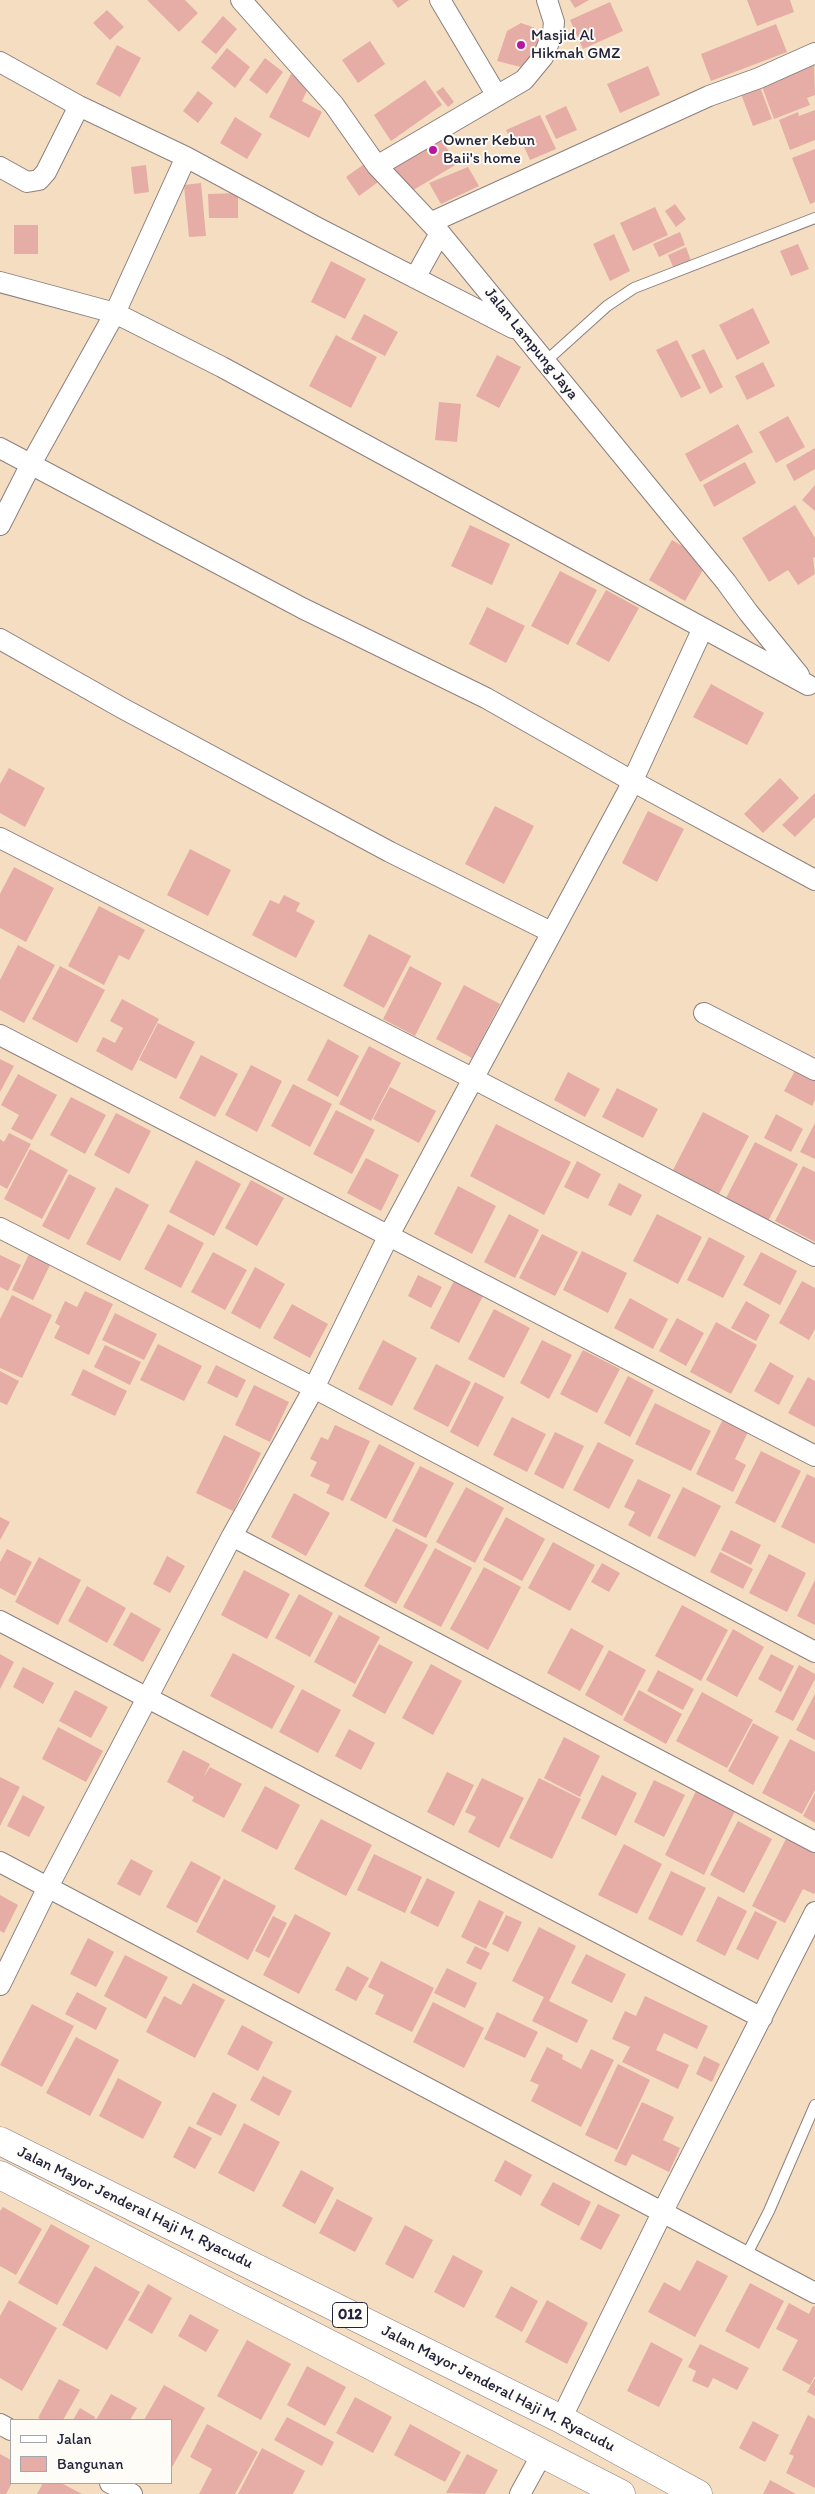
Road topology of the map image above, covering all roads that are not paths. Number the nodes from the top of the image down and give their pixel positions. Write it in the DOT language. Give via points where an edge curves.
graph roads {
  1 [pos="241,0"];
  2 [pos="440,0"];
  3 [pos="547,0"];
  4 [pos="815,53"];
  5 [pos="0,62"];
  6 [pos="497,96"];
  7 [pos="79,106"];
  8 [pos="186,157"];
  9 [pos="377,166"];
  10 [pos="0,167"];
  11 [pos="815,218"];
  12 [pos="436,227"];
  13 [pos="415,278"];
  14 [pos="0,282"];
  15 [pos="115,312"];
  16 [pos="520,331"];
  17 [pos="545,362"];
  18 [pos="0,448"];
  19 [pos="31,464"];
  20 [pos="0,525"];
  21 [pos="703,628"];
  22 [pos="0,639"];
  23 [pos="811,689"];
  24 [pos="632,782"];
  25 [pos="0,838"];
  26 [pos="815,880"];
  27 [pos="551,932"];
  28 [pos="704,1013"];
  29 [pos="0,1034"];
  30 [pos="815,1070"];
  31 [pos="474,1079"];
  32 [pos="0,1228"];
  33 [pos="389,1235"];
  34 [pos="815,1256"];
  35 [pos="314,1388"];
  36 [pos="815,1456"];
  37 [pos="232,1536"];
  38 [pos="0,1621"];
  39 [pos="815,1652"];
  40 [pos="147,1697"];
  41 [pos="815,1842"];
  42 [pos="0,1862"];
  43 [pos="48,1887"];
  44 [pos="815,1912"];
  45 [pos="0,1985"];
  46 [pos="762,2018"];
  47 [pos="815,2105"];
  48 [pos="0,2141"];
  49 [pos="0,2175"];
  50 [pos="663,2210"];
  51 [pos="745,2258"];
  52 [pos="815,2293"];
  53 [pos="561,2420"];
  54 [pos="542,2454"];
  55 [pos="112,2484"];
  56 [pos="132,2494"];
  57 [pos="520,2494"];
  58 [pos="621,2494"];
  59 [pos="698,2494"];
  1 -- 9 [label="street, Jalan Lampung Jaya" via="334,105"];
  2 -- 6 [label="street"];
  3 -- 6 [label="street" via="553,17 553,32 543,58 524,80"];
  4 -- 12 [label="street" via="709,96"];
  5 -- 7 [label="street"];
  6 -- 9 [label="street"];
  7 -- 8 [label="street"];
  7 -- 10 [label="street" via="39,180 27,182"];
  8 -- 13 [label="street"];
  8 -- 15 [label="street"];
  9 -- 12 [label="street, Jalan Lampung Jaya"];
  11 -- 17 [label="lane" via="634,288 607,306"];
  12 -- 13 [label="street"];
  12 -- 16 [label="street, Jalan Lampung Jaya"];
  13 -- 16 [label="street"];
  14 -- 15 [label="street"];
  15 -- 19 [label="street"];
  15 -- 21 [label="street"];
  16 -- 17 [label="street, Jalan Lampung Jaya"];
  17 -- 23 [label="street, Jalan Lampung Jaya"];
  18 -- 19 [label="street"];
  19 -- 20 [label="street"];
  19 -- 24 [label="street" via="276,595 486,698"];
  21 -- 23 [label="street"];
  21 -- 24 [label="street"];
  22 -- 27 [label="street" via="390,852"];
  24 -- 26 [label="street"];
  24 -- 27 [label="street"];
  25 -- 31 [label="street"];
  27 -- 31 [label="street"];
  28 -- 30 [label="street"];
  29 -- 33 [label="street"];
  31 -- 33 [label="street"];
  31 -- 34 [label="street"];
  32 -- 35 [label="street"];
  33 -- 35 [label="street"];
  33 -- 36 [label="street"];
  35 -- 37 [label="street"];
  35 -- 39 [label="street"];
  37 -- 40 [label="street"];
  37 -- 41 [label="street"];
  38 -- 40 [label="street"];
  40 -- 43 [label="street"];
  40 -- 46 [label="street"];
  42 -- 43 [label="street"];
  43 -- 45 [label="street"];
  43 -- 50 [label="street"];
  44 -- 46 [label="street"];
  46 -- 50 [label="street"];
  47 -- 51 [label="lane"];
  48 -- 53 [label="main road, Jalan Mayor Jenderal Haji M. Ryacudu / 012"];
  49 -- 54 [label="main road, Jalan Mayor Jenderal Haji M. Ryacudu"];
  50 -- 51 [label="street"];
  50 -- 53 [label="street"];
  51 -- 52 [label="street"];
  53 -- 59 [label="main road, Jalan Mayor Jenderal Haji M. Ryacudu / 012"];
  54 -- 57 [label="street"];
  54 -- 58 [label="main road, Jalan Mayor Jenderal Haji M. Ryacudu"];
  55 -- 56 [label="street"];
}
